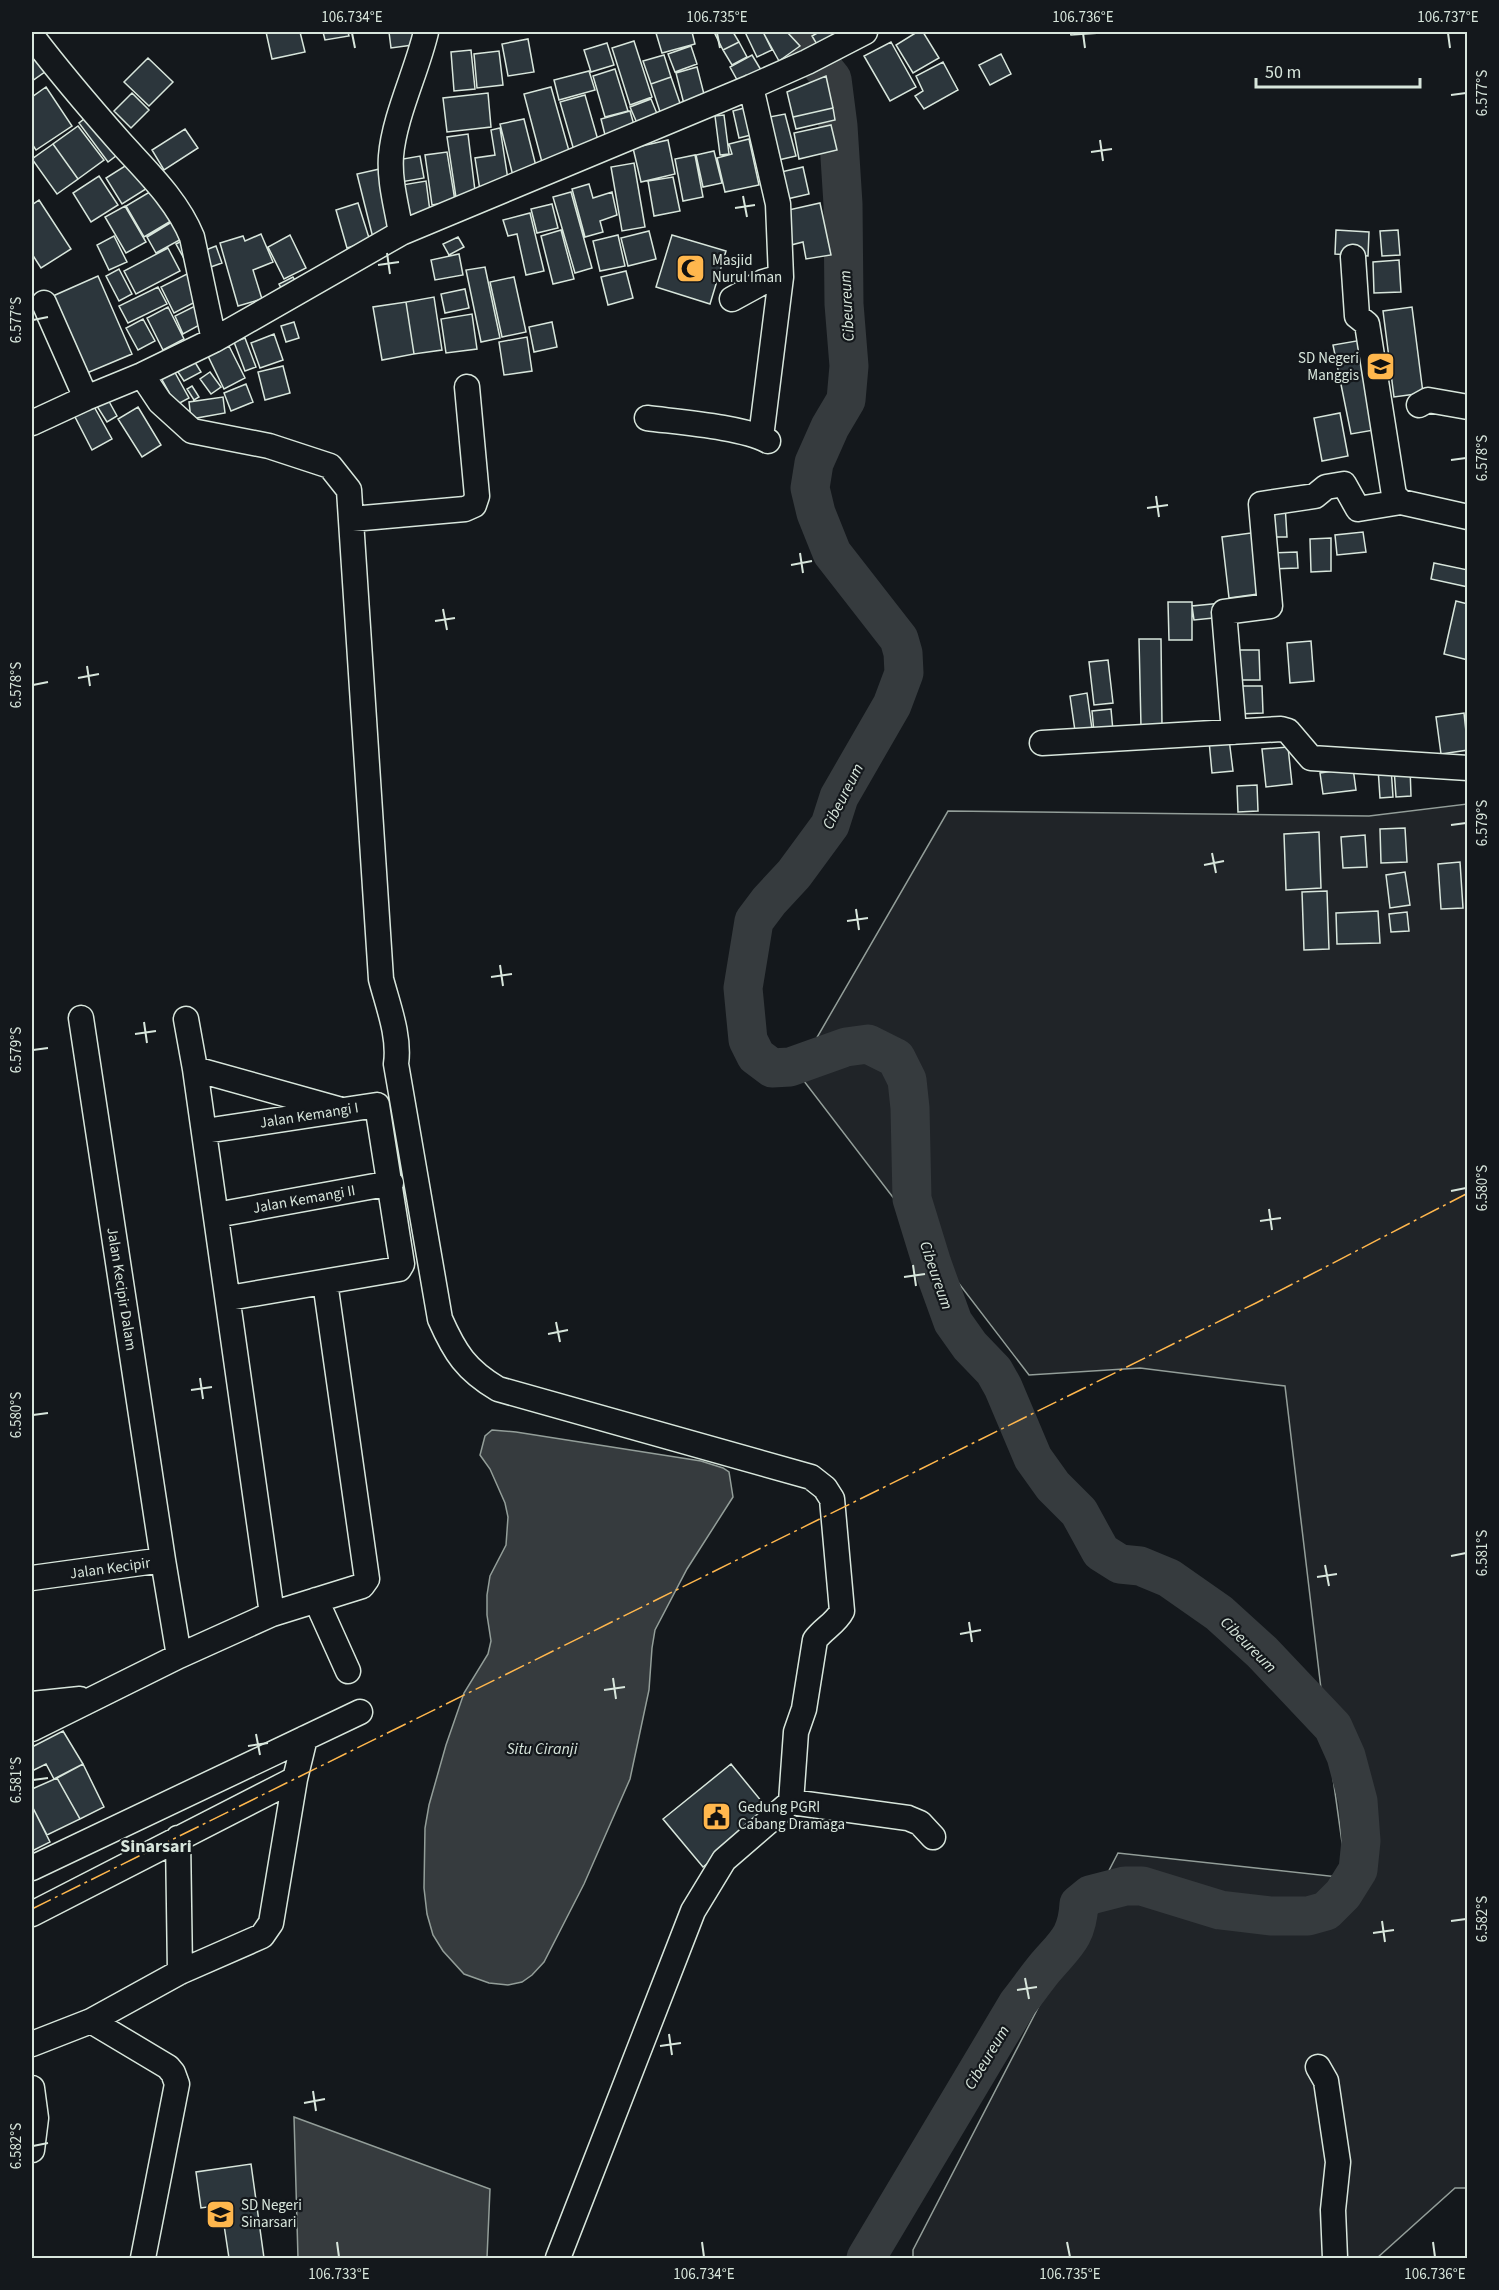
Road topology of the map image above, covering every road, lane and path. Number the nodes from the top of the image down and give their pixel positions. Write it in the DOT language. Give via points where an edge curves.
graph roads {
  1 [pos="426,32"];
  2 [pos="865,32"];
  3 [pos="32,36"];
  4 [pos="751,87"];
  5 [pos="402,233"];
  6 [pos="1353,257"];
  7 [pos="780,277"];
  8 [pos="732,299"];
  9 [pos="44,303"];
  10 [pos="214,340"];
  11 [pos="142,375"];
  12 [pos="467,387"];
  13 [pos="86,398"];
  14 [pos="1419,405"];
  15 [pos="1467,407"];
  16 [pos="647,418"];
  17 [pos="32,423"];
  18 [pos="1401,502"];
  19 [pos="1467,517"];
  20 [pos="352,519"];
  21 [pos="1233,732"];
  22 [pos="1042,743"];
  23 [pos="1467,768"];
  24 [pos="81,1017"];
  25 [pos="186,1019"];
  26 [pos="195,1069"];
  27 [pos="338,1109"];
  28 [pos="206,1131"];
  29 [pos="391,1183"];
  30 [pos="216,1215"];
  31 [pos="325,1282"];
  32 [pos="229,1298"];
  33 [pos="163,1560"];
  34 [pos="32,1578"];
  35 [pos="316,1600"];
  36 [pos="272,1614"];
  37 [pos="180,1656"];
  38 [pos="348,1671"];
  39 [pos="95,1697"];
  40 [pos="32,1704"];
  41 [pos="360,1712"];
  42 [pos="32,1729"];
  43 [pos="305,1738"];
  44 [pos="295,1779"];
  45 [pos="791,1802"];
  46 [pos="933,1837"];
  47 [pos="178,1839"];
  48 [pos="32,1868"];
  49 [pos="32,1914"];
  50 [pos="180,1972"];
  51 [pos="92,2020"];
  52 [pos="32,2044"];
  53 [pos="1317,2067"];
  54 [pos="32,2088"];
  55 [pos="32,2150"];
  56 [pos="143,2259"];
  57 [pos="558,2259"];
  58 [pos="1335,2259"];
  1 -- 5 [label="street" via="391,155"];
  2 -- 4 [label="street"];
  3 -- 10 [label="street" via="186,222"];
  4 -- 5 [label="street"];
  4 -- 7 [label="street" via="778,204"];
  5 -- 10 [label="street"];
  6 -- 18 [label="street" via="1357,316 1367,324 1392,486"];
  7 -- 8 [label="street"];
  7 -- 16 [label="street" via="765,439"];
  9 -- 13 [label="street"];
  10 -- 11 [label="street"];
  11 -- 13 [label="street"];
  11 -- 20 [label="street" via="160,402 192,431 269,446 330,466 349,490"];
  12 -- 20 [label="street" via="477,496 474,505"];
  13 -- 17 [label="street"];
  14 -- 15 [label="street" via="1428,400"];
  18 -- 19 [label="street"];
  18 -- 21 [label="street" via="1358,509 1344,484 1326,487 1315,496 1261,504 1270,606 1224,612"];
  20 -- 45 [label="street" via="381,979 392,1020 396,1064 440,1319 464,1364 498,1389 811,1477 825,1488 832,1499 842,1611 815,1640 804,1709 796,1732"];
  21 -- 22 [label="street"];
  21 -- 23 [label="street" via="1288,731 1311,758"];
  24 -- 33 [label="street, Jalan Kecipir Dalam"];
  25 -- 26 [label="street"];
  26 -- 27 [label="street"];
  26 -- 28 [label="street"];
  27 -- 28 [label="street, Jalan Kemangi I"];
  27 -- 29 [label="street, Jalan Kemangi I" via="377,1105"];
  28 -- 30 [label="street"];
  29 -- 30 [label="street, Jalan Kemangi II"];
  29 -- 31 [label="street" via="402,1267"];
  30 -- 32 [label="street"];
  31 -- 32 [label="street"];
  31 -- 35 [label="street" via="367,1578 362,1586"];
  32 -- 36 [label="street"];
  33 -- 34 [label="street, Jalan Kecipir"];
  33 -- 37 [label="street, Jalan Kecipir"];
  35 -- 36 [label="street"];
  35 -- 38 [label="street"];
  36 -- 37 [label="street"];
  37 -- 39 [label="street"];
  39 -- 40 [label="street"];
  39 -- 42 [label="street"];
  41 -- 43 [label="street"];
  43 -- 44 [label="street"];
  43 -- 48 [label="street"];
  44 -- 47 [label="street"];
  44 -- 50 [label="street" via="267,1931"];
  45 -- 46 [label="street" via="908,1818 920,1823"];
  45 -- 57 [label="street" via="724,1860 693,1911"];
  47 -- 49 [label="street"];
  47 -- 50 [label="street"];
  50 -- 51 [label="street"];
  51 -- 52 [label="street"];
  51 -- 56 [label="street" via="168,2067 177,2084"];
  53 -- 58 [label="street" via="1326,2081 1338,2162 1333,2210"];
  54 -- 55 [label="street" via="36,2118"];
}
